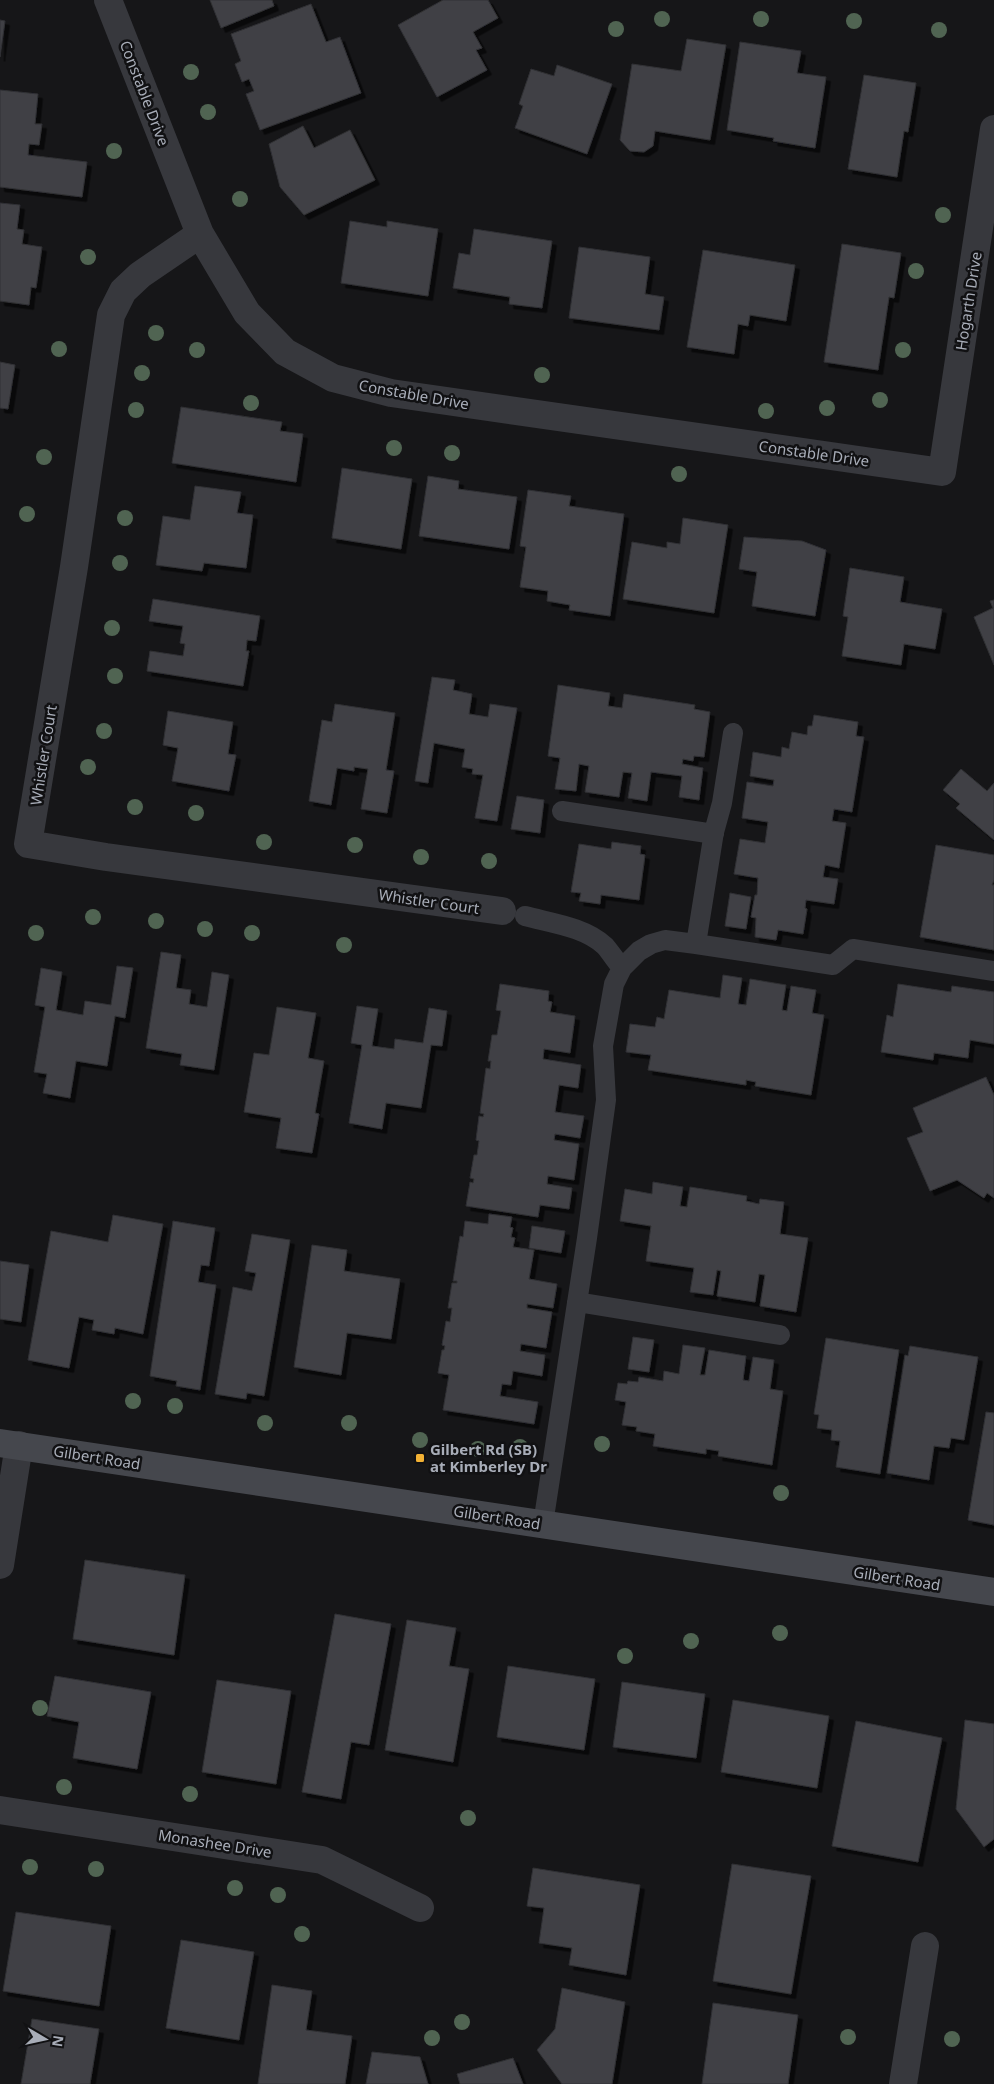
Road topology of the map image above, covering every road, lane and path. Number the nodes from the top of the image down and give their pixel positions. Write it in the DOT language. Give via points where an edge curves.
graph roads {
  1 [pos="108,0"];
  2 [pos="994,130"];
  3 [pos="200,234"];
  4 [pos="942,472"];
  5 [pos="733,733"];
  6 [pos="562,811"];
  7 [pos="714,834"];
  8 [pos="514,913"];
  9 [pos="696,944"];
  10 [pos="622,968"];
  11 [pos="994,971"];
  12 [pos="577,1302"];
  13 [pos="780,1335"];
  14 [pos="9,1444"];
  15 [pos="542,1524"];
  16 [pos="0,1565"];
  17 [pos="994,1592"];
  18 [pos="0,1810"];
  19 [pos="420,1908"];
  20 [pos="925,1946"];
  21 [pos="903,2084"];
  1 -- 3 [label="street, Constable Drive"];
  2 -- 4 [label="street, Hogarth Drive"];
  3 -- 4 [label="street, Constable Drive" via="247,313 285,352 333,378 391,393"];
  3 -- 8 [label="street, Whistler Court" via="140,275 123,291 111,315 28,844"];
  5 -- 7 [label="lane"];
  6 -- 7 [label="lane"];
  7 -- 9 [label="lane"];
  8 -- 10 [label="lane" via="583,933 604,946"];
  9 -- 10 [label="lane" via="665,940 651,944"];
  9 -- 11 [label="lane" via="832,964 852,949"];
  10 -- 12 [label="lane" via="614,984 603,1046 606,1100"];
  12 -- 13 [label="lane"];
  12 -- 15 [label="lane"];
  14 -- 15 [label="main road, Gilbert Road"];
  14 -- 16 [label="street"];
  15 -- 17 [label="main road, Gilbert Road"];
  18 -- 19 [label="street, Monashee Drive" via="322,1860"];
  20 -- 21 [label="street"];
}
